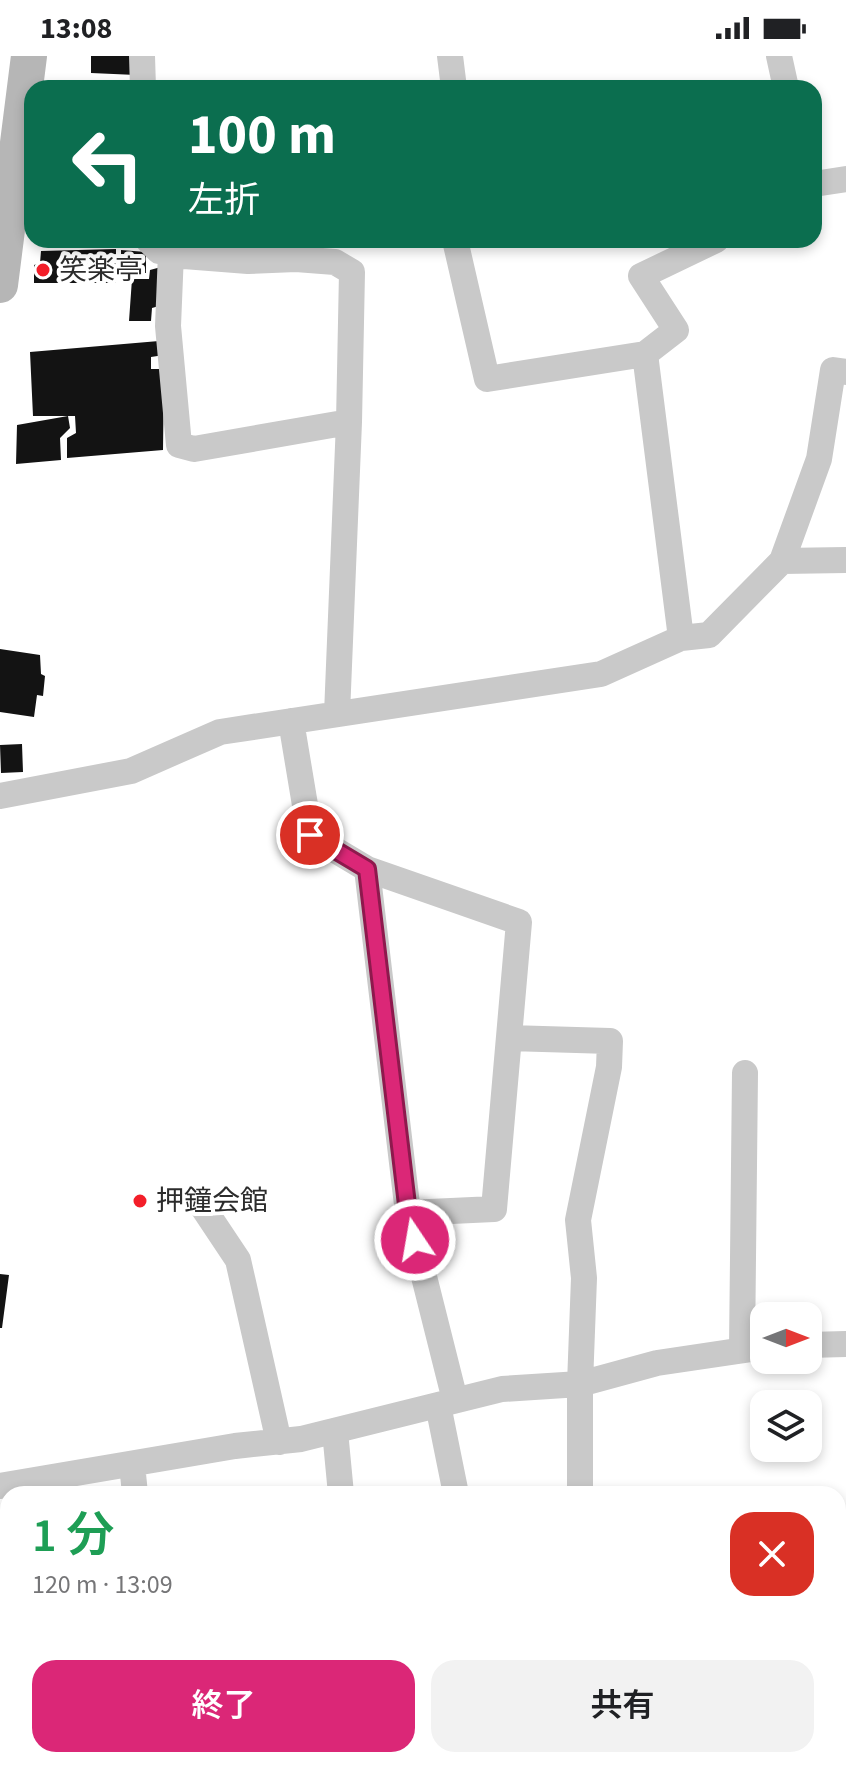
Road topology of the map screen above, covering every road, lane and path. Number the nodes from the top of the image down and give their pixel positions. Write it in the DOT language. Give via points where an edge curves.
graph roads {
  1 [pos="29,56"];
  2 [pos="142,56"];
  3 [pos="450,56"];
  4 [pos="779,56"];
  5 [pos="26,80"];
  6 [pos="143,80"];
  7 [pos="453,80"];
  8 [pos="784,80"];
  9 [pos="24,95"];
  10 [pos="846,179"];
  11 [pos="822,183"];
  12 [pos="156,248"];
  13 [pos="457,248"];
  14 [pos="699,248"];
  15 [pos="171,253"];
  16 [pos="0,285"];
  17 [pos="645,354"];
  18 [pos="846,372"];
  19 [pos="349,422"];
  20 [pos="846,560"];
  21 [pos="782,561"];
  22 [pos="681,638"];
  23 [pos="337,714"];
  24 [pos="291,721"];
  25 [pos="0,796"];
  26 [pos="367,869"];
  27 [pos="509,1038"];
  28 [pos="745,1073"];
  29 [pos="202,1206"];
  30 [pos="408,1213"];
  31 [pos="752,1302"];
  32 [pos="846,1344"];
  33 [pos="822,1345"];
  34 [pos="750,1349"];
  35 [pos="580,1384"];
  36 [pos="447,1403"];
  37 [pos="335,1431"];
  38 [pos="279,1442"];
  39 [pos="132,1464"];
  40 [pos="0,1486"];
  41 [pos="134,1486"];
  42 [pos="340,1486"];
  43 [pos="455,1486"];
  44 [pos="580,1486"];
  1 -- 5 [label="street"];
  2 -- 6 [label="street"];
  3 -- 7 [label="street"];
  4 -- 8 [label="street"];
  9 -- 16 [label="street"];
  10 -- 11 [label="street"];
  12 -- 15 [label="street"];
  13 -- 17 [label="street" via="487,379"];
  14 -- 17 [label="street" via="641,276 676,330"];
  15 -- 19 [label="street" via="335,262 352,272"];
  15 -- 19 [label="street" via="168,326 179,445 194,449"];
  17 -- 22 [label="street"];
  18 -- 21 [label="street" via="833,370 819,459"];
  19 -- 23 [label="street"];
  20 -- 21 [label="street"];
  21 -- 22 [label="street" via="709,635"];
  22 -- 23 [label="street" via="601,674"];
  23 -- 24 [label="street"];
  24 -- 25 [label="street" via="220,732 131,771"];
  24 -- 26 [label="street" via="310,835"];
  26 -- 27 [label="street" via="519,922"];
  26 -- 30 [label="street"];
  27 -- 30 [label="street" via="494,1209"];
  27 -- 35 [label="street" via="610,1041 578,1220 584,1278"];
  28 -- 31 [label="street"];
  29 -- 38 [label="street" via="238,1260"];
  30 -- 36 [label="street"];
  32 -- 33 [label="street"];
  34 -- 35 [label="street" via="657,1363"];
  35 -- 36 [label="street" via="502,1389"];
  35 -- 44 [label="street"];
  36 -- 37 [label="street"];
  36 -- 43 [label="street"];
  37 -- 38 [label="street"];
  37 -- 42 [label="street"];
  38 -- 39 [label="street"];
  39 -- 40 [label="street"];
  39 -- 41 [label="street"];
}
